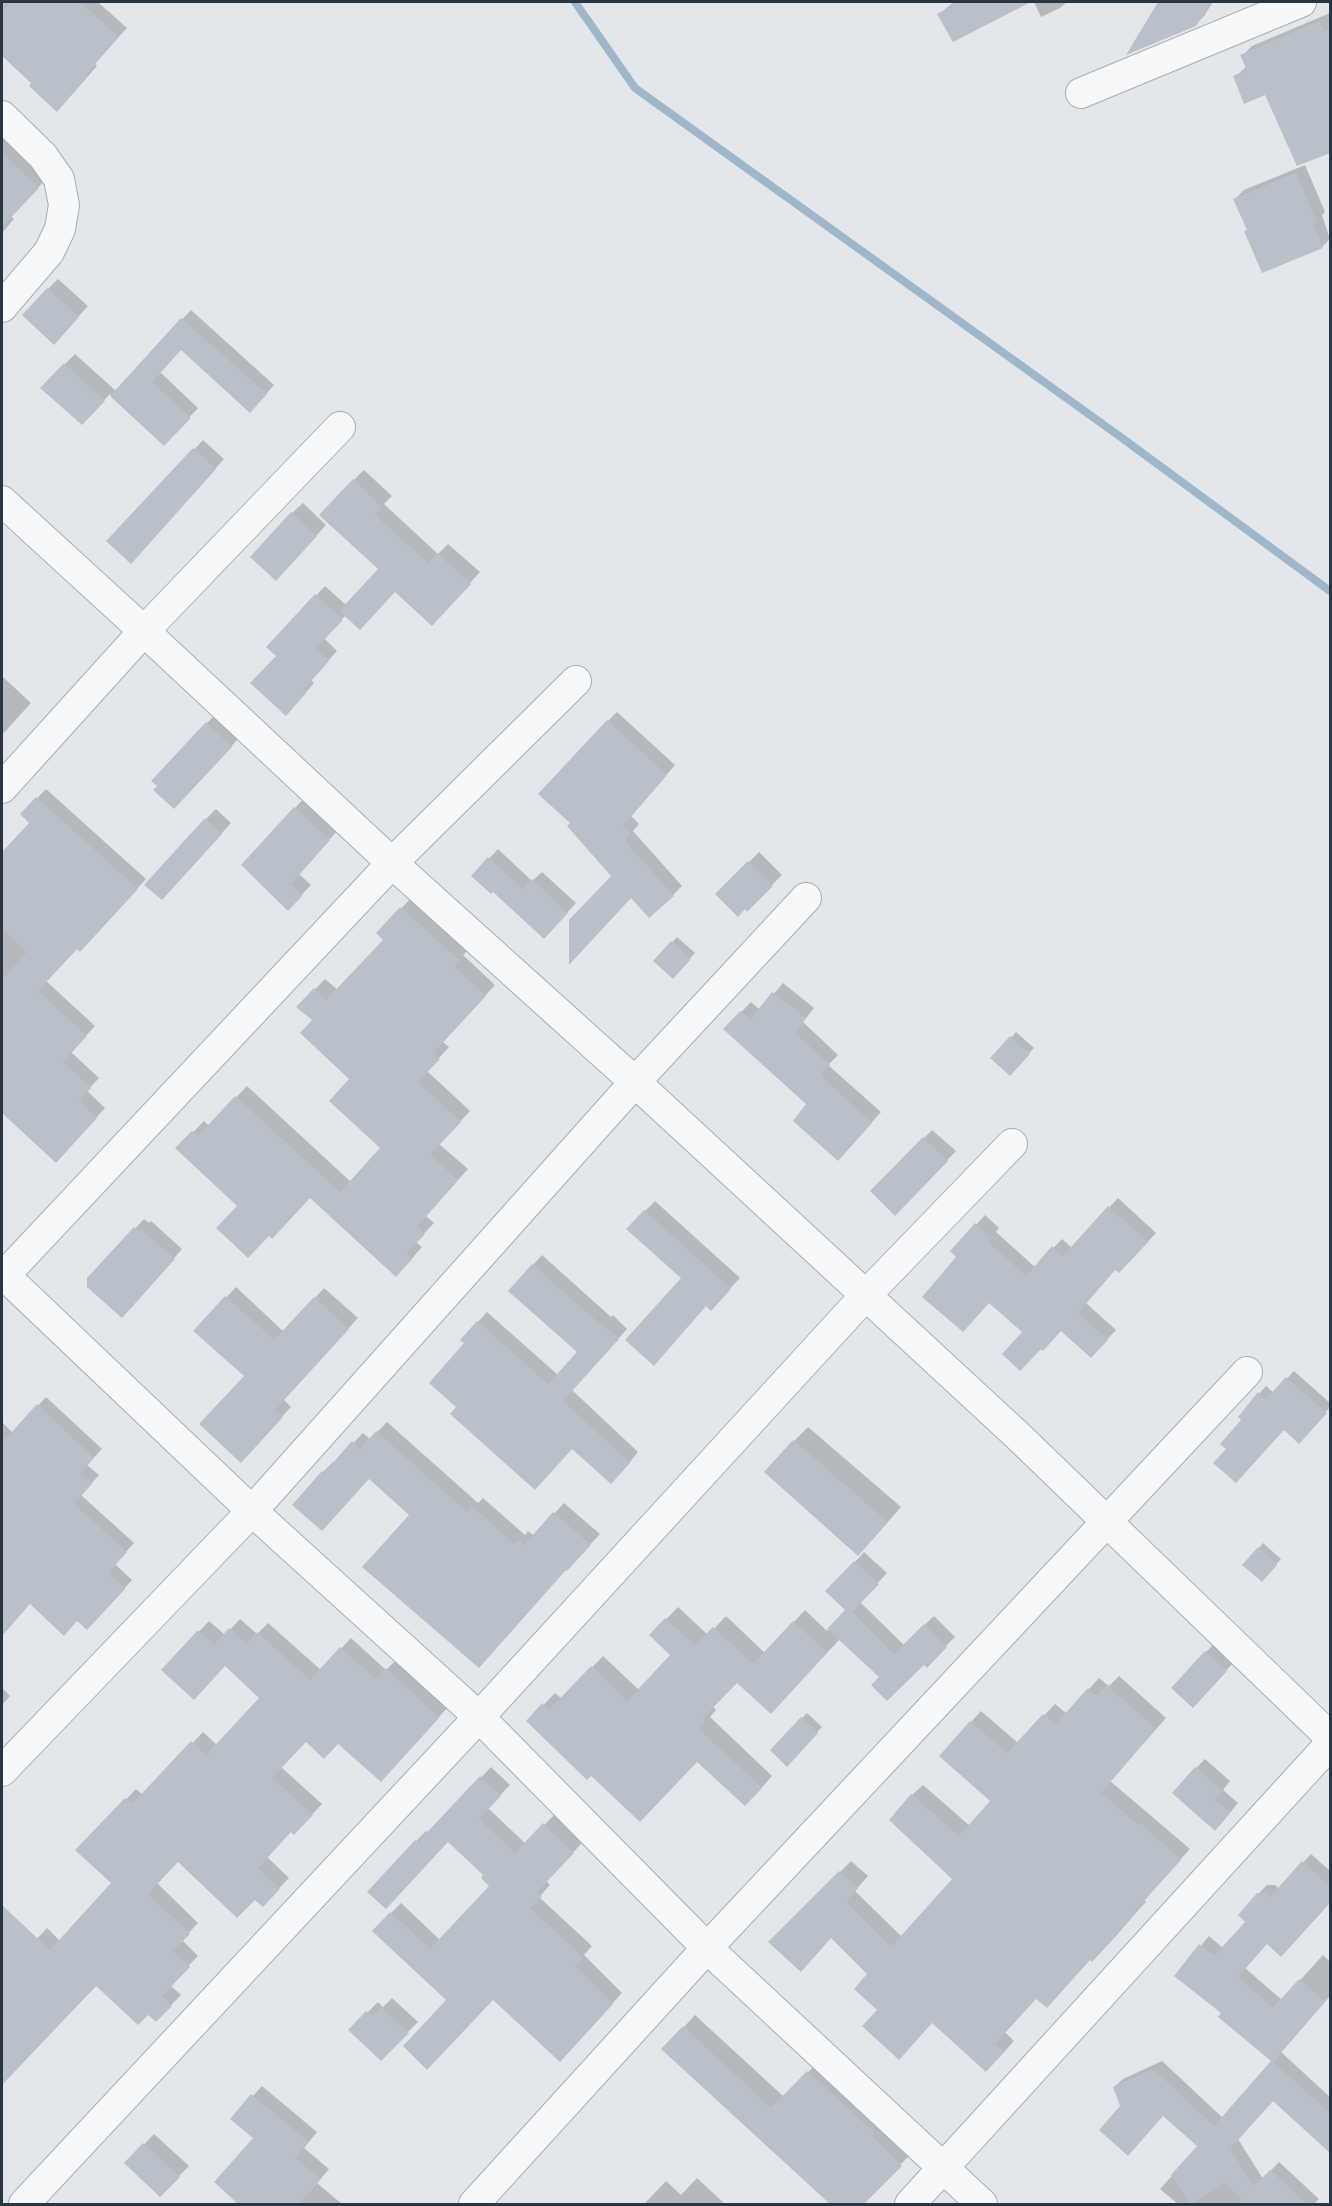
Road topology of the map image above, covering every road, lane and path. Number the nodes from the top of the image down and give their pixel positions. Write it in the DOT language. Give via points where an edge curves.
graph roads {
  1 [pos="1301,2"];
  2 [pos="1081,93"];
  3 [pos="2,116"];
  4 [pos="2,307"];
  5 [pos="340,428"];
  6 [pos="2,501"];
  7 [pos="144,631"];
  8 [pos="576,681"];
  9 [pos="2,788"];
  10 [pos="392,863"];
  11 [pos="806,898"];
  12 [pos="635,1082"];
  13 [pos="1012,1144"];
  14 [pos="2,1276"];
  15 [pos="865,1296"];
  16 [pos="1247,1372"];
  17 [pos="252,1511"];
  18 [pos="1106,1522"];
  19 [pos="479,1717"];
  20 [pos="1330,1737"];
  21 [pos="1330,1744"];
  22 [pos="2,1771"];
  23 [pos="708,1948"];
  24 [pos="944,2169"];
  25 [pos="24,2205"];
  26 [pos="474,2205"];
  27 [pos="910,2205"];
  28 [pos="982,2205"];
  1 -- 2 [label="street"];
  3 -- 4 [label="street" via="43,156 59,179 64,205 60,229 49,252"];
  5 -- 7 [label="street"];
  6 -- 7 [label="street"];
  7 -- 9 [label="street"];
  7 -- 10 [label="street"];
  8 -- 10 [label="street"];
  10 -- 12 [label="street"];
  10 -- 14 [label="street"];
  11 -- 12 [label="street"];
  12 -- 15 [label="street"];
  12 -- 17 [label="street"];
  13 -- 15 [label="street"];
  14 -- 17 [label="street"];
  15 -- 18 [label="street"];
  15 -- 19 [label="street"];
  16 -- 18 [label="street"];
  17 -- 19 [label="street"];
  17 -- 22 [label="street"];
  18 -- 20 [label="street"];
  18 -- 23 [label="street"];
  19 -- 23 [label="street"];
  19 -- 25 [label="street"];
  21 -- 24 [label="street"];
  23 -- 24 [label="street"];
  23 -- 26 [label="street"];
  24 -- 27 [label="street"];
  24 -- 28 [label="street"];
}
